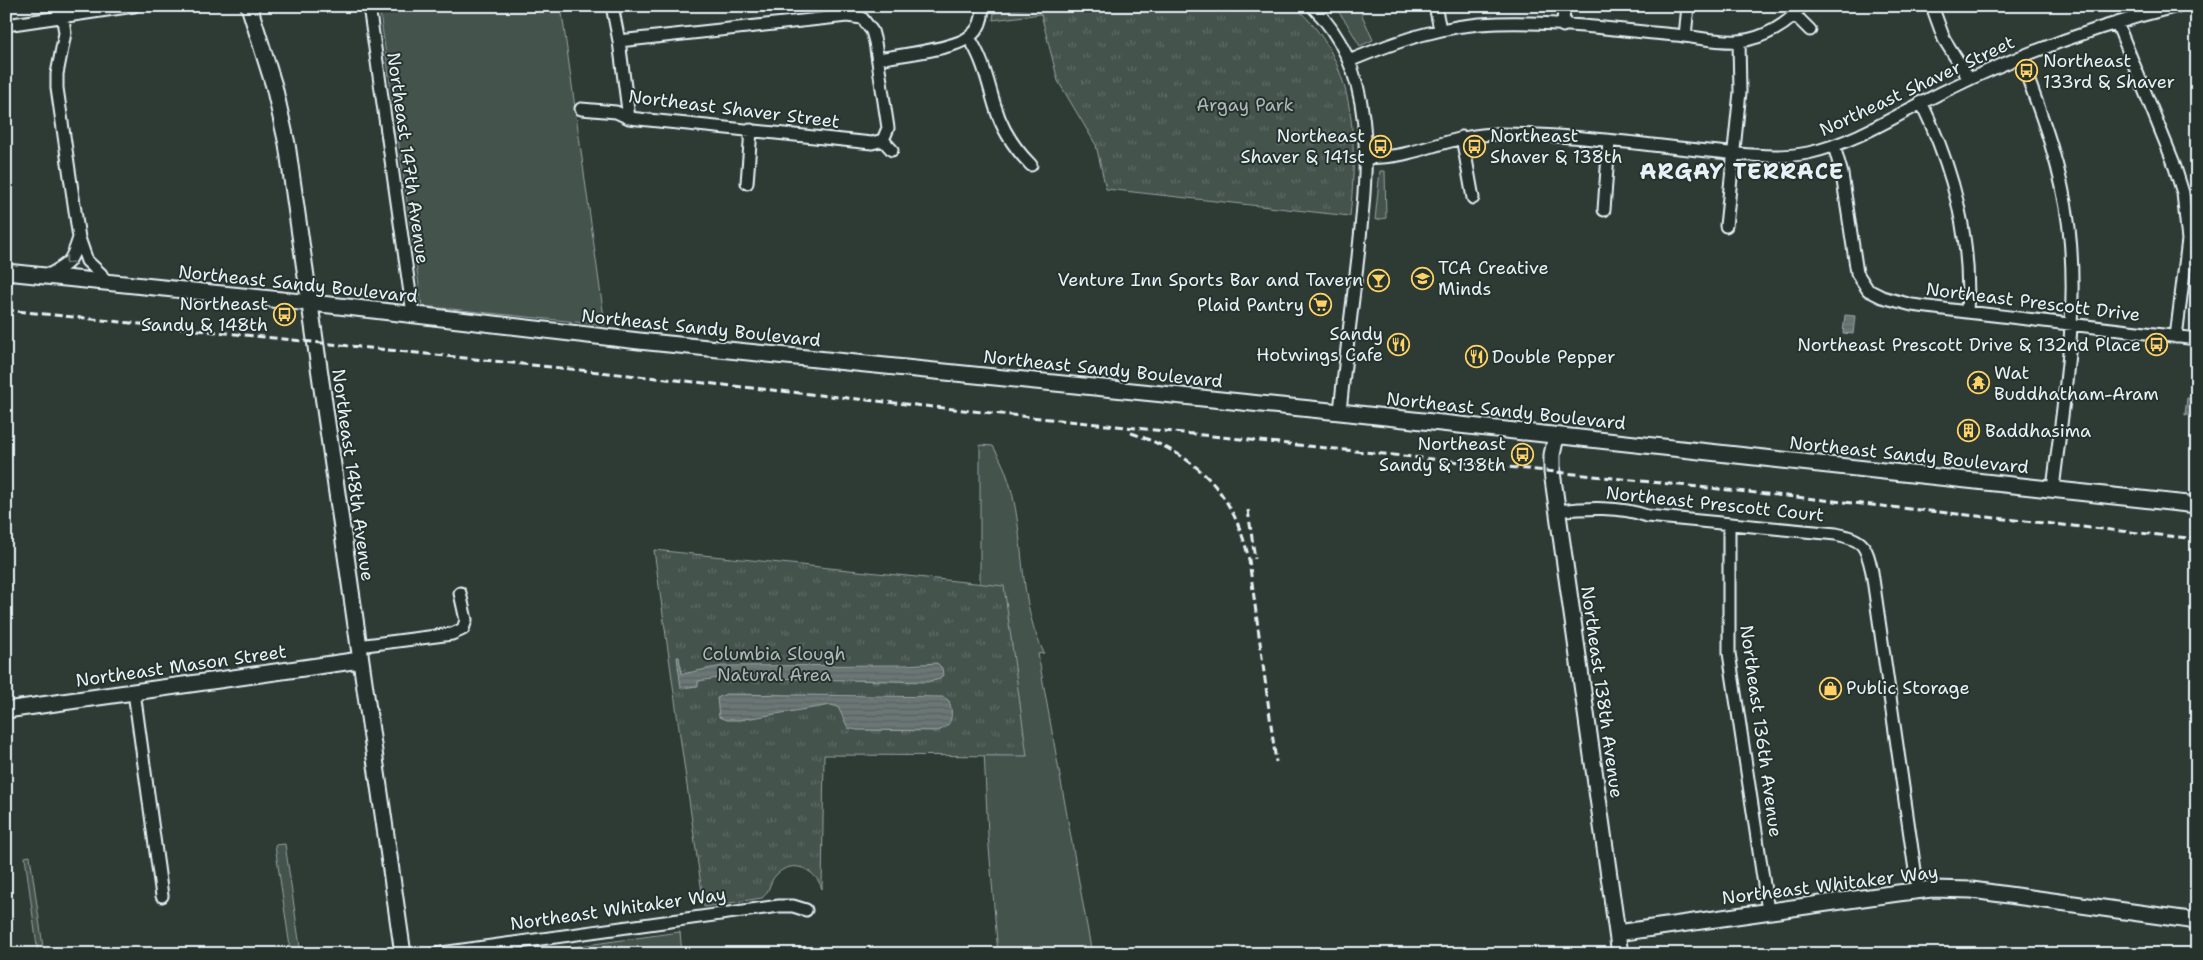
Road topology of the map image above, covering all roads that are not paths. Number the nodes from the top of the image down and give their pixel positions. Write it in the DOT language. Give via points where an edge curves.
graph roads {
  1 [pos="134,6"];
  2 [pos="249,6"];
  3 [pos="369,6"];
  4 [pos="612,6"];
  5 [pos="982,6"];
  6 [pos="1312,6"];
  7 [pos="1435,6"];
  8 [pos="1564,6"];
  9 [pos="1688,6"];
  10 [pos="1932,6"];
  11 [pos="2178,6"];
  12 [pos="1798,11"];
  13 [pos="62,12"];
  14 [pos="2117,23"];
  15 [pos="6,25"];
  16 [pos="1563,26"];
  17 [pos="1440,29"];
  18 [pos="1810,30"];
  19 [pos="1685,36"];
  20 [pos="969,38"];
  21 [pos="619,41"];
  22 [pos="1739,41"];
  23 [pos="2020,57"];
  24 [pos="878,59"];
  25 [pos="1349,61"];
  26 [pos="1969,79"];
  27 [pos="1921,102"];
  28 [pos="580,108"];
  29 [pos="629,118"];
  30 [pos="751,130"];
  31 [pos="1462,137"];
  32 [pos="883,140"];
  33 [pos="1610,141"];
  34 [pos="1834,146"];
  35 [pos="892,150"];
  36 [pos="1734,153"];
  37 [pos="1366,158"];
  38 [pos="1031,165"];
  39 [pos="747,183"];
  40 [pos="1473,198"];
  41 [pos="1604,210"];
  42 [pos="1726,226"];
  43 [pos="79,238"];
  44 [pos="6,272"];
  45 [pos="47,276"];
  46 [pos="106,282"];
  47 [pos="310,304"];
  48 [pos="1967,312"];
  49 [pos="413,314"];
  50 [pos="2072,326"];
  51 [pos="2176,337"];
  52 [pos="2197,339"];
  53 [pos="1340,412"];
  54 [pos="1556,436"];
  55 [pos="2053,489"];
  56 [pos="2197,504"];
  57 [pos="1557,511"];
  58 [pos="1730,524"];
  59 [pos="460,593"];
  60 [pos="360,653"];
  61 [pos="134,692"];
  62 [pos="6,710"];
  63 [pos="1918,891"];
  64 [pos="162,896"];
  65 [pos="806,910"];
  66 [pos="1768,911"];
  67 [pos="2197,921"];
  68 [pos="1617,932"];
  69 [pos="403,954"];
  70 [pos="434,954"];
  71 [pos="1620,954"];
  1 -- 13 [label="street"];
  2 -- 47 [label="main road, Northeast 148th Avenue" via="283,121"];
  3 -- 49 [label="street, Northeast 147th Avenue"];
  4 -- 21 [label="street"];
  5 -- 20 [label="street" via="981,22"];
  6 -- 25 [label="street" via="1334,32"];
  7 -- 17 [label="street"];
  8 -- 16 [label="street"];
  9 -- 19 [label="street"];
  10 -- 26 [label="street" via="1944,38"];
  11 -- 14 [label="street, Northeast Shaver Street"];
  12 -- 18 [label="street"];
  12 -- 22 [label="street" via="1775,30"];
  13 -- 15 [label="street"];
  13 -- 43 [label="street" via="64,43 57,88"];
  14 -- 23 [label="street, Northeast Shaver Street"];
  14 -- 51 [label="street" via="2183,193 2188,240"];
  16 -- 17 [label="street" via="1498,22"];
  16 -- 19 [label="street"];
  17 -- 25 [label="street"];
  19 -- 22 [label="street"];
  20 -- 24 [label="street"];
  20 -- 38 [label="street" via="986,75 1005,132 1016,151"];
  21 -- 24 [label="street" via="856,16 872,31"];
  21 -- 29 [label="street"];
  22 -- 36 [label="street" via="1740,92"];
  23 -- 26 [label="street, Northeast Shaver Street"];
  23 -- 50 [label="street" via="2048,132 2062,188 2072,268"];
  24 -- 32 [label="street" via="888,128"];
  25 -- 37 [label="street" via="1363,110"];
  26 -- 27 [label="street, Northeast Shaver Street"];
  27 -- 34 [label="street, Northeast Shaver Street"];
  27 -- 48 [label="street" via="1947,161 1956,193 1968,270"];
  28 -- 29 [label="street, Northeast Shaver Street" via="616,112"];
  29 -- 30 [label="street, Northeast Shaver Street"];
  30 -- 32 [label="street, Northeast Shaver Street" via="872,143"];
  30 -- 39 [label="street"];
  31 -- 33 [label="street, Northeast Shaver Street" via="1524,134"];
  31 -- 37 [label="street, Northeast Shaver Street" via="1407,154"];
  31 -- 40 [label="street"];
  32 -- 35 [label="street"];
  33 -- 36 [label="street, Northeast Shaver Street"];
  33 -- 41 [label="street"];
  34 -- 36 [label="street, Northeast Shaver Street" via="1788,156"];
  34 -- 48 [label="street, Northeast Prescott Drive" via="1842,174 1858,274 1868,290 1893,300"];
  36 -- 42 [label="street"];
  37 -- 53 [label="street" via="1366,185"];
  43 -- 45 [label="street, one-way" via="70,261"];
  43 -- 46 [label="street" via="88,261"];
  44 -- 45 [label="main road, Northeast Sandy Boulevard"];
  45 -- 46 [label="main road, Northeast Sandy Boulevard"];
  46 -- 47 [label="main road, Northeast Sandy Boulevard"];
  47 -- 49 [label="main road, Northeast Sandy Boulevard"];
  47 -- 60 [label="main road, Northeast 148th Avenue"];
  48 -- 50 [label="street, Northeast Prescott Drive"];
  49 -- 53 [label="main road, Northeast Sandy Boulevard" via="649,342"];
  50 -- 51 [label="street, Northeast Prescott Drive"];
  50 -- 55 [label="street"];
  51 -- 52 [label="street, Northeast Prescott Drive"];
  53 -- 54 [label="main road, Northeast Sandy Boulevard"];
  54 -- 55 [label="main road, Northeast Sandy Boulevard"];
  54 -- 57 [label="main road, Northeast 138th Avenue" via="1552,472"];
  55 -- 56 [label="main road, Northeast Sandy Boulevard"];
  57 -- 58 [label="street, Northeast Prescott Court" via="1598,509"];
  57 -- 68 [label="main road, Northeast 138th Avenue"];
  58 -- 63 [label="street, Northeast Prescott Court" via="1836,534 1859,540 1866,548"];
  58 -- 66 [label="street, Northeast 136th Avenue" via="1729,653"];
  59 -- 60 [label="street" via="466,620 463,629"];
  60 -- 61 [label="main road, Northeast Mason Street"];
  60 -- 69 [label="main road, Northeast 148th Avenue"];
  61 -- 62 [label="main road, Northeast Mason Street"];
  61 -- 64 [label="street"];
  63 -- 66 [label="main road, Northeast Whitaker Way"];
  63 -- 67 [label="main road, Northeast Whitaker Way" via="1972,890"];
  65 -- 70 [label="street, Northeast Whitaker Way" via="778,906"];
  66 -- 68 [label="main road, Northeast Whitaker Way"];
  68 -- 71 [label="main road, Northeast 138th Avenue"];
}
